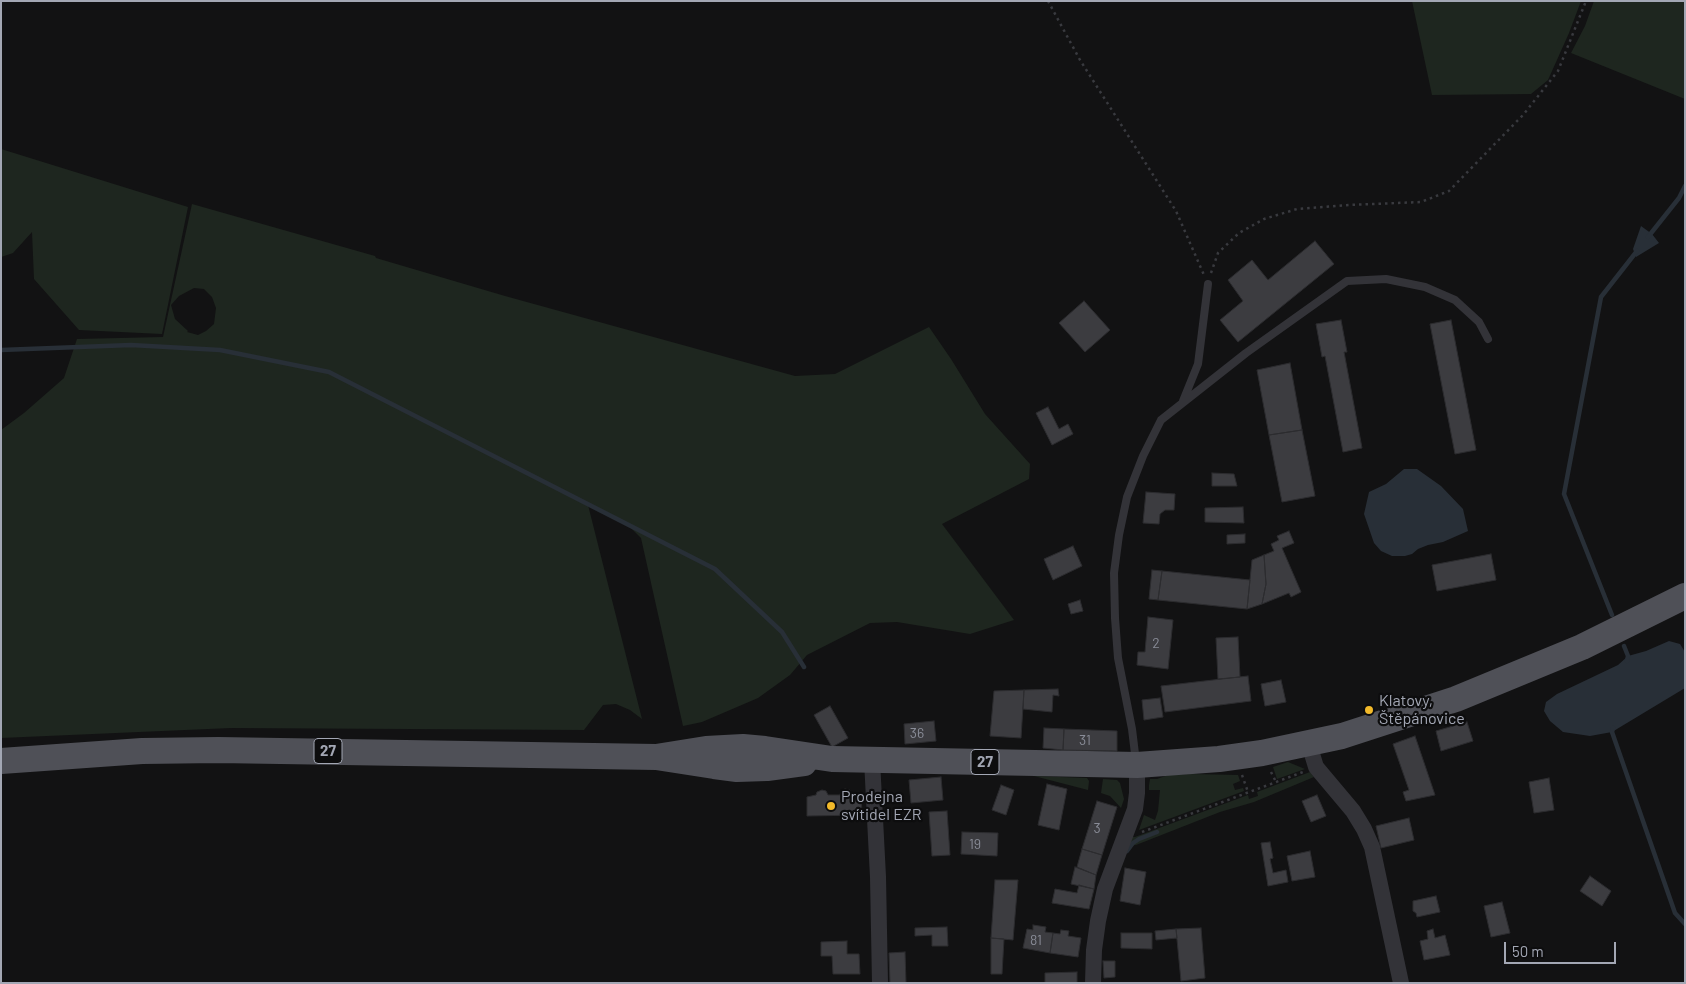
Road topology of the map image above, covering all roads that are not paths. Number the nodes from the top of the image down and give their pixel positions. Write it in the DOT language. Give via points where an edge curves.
graph roads {
  1 [pos="1208,284"];
  2 [pos="1488,339"];
  3 [pos="1183,403"];
  4 [pos="1685,596"];
  5 [pos="1482,689"];
  6 [pos="1438,696"];
  7 [pos="1312,755"];
  8 [pos="872,760"];
  9 [pos="1,761"];
  10 [pos="1137,765"];
  11 [pos="880,983"];
  12 [pos="1093,983"];
  13 [pos="1401,983"];
  1 -- 3 [label="lane" via="1198,364"];
  2 -- 3 [label="lane" via="1479,322 1455,300 1425,287 1386,279 1347,282 1246,353"];
  3 -- 10 [label="lane" via="1161,420 1143,456 1127,497 1118,535 1114,573 1118,658"];
  4 -- 5 [label="main road, 27" via="1596,641"];
  5 -- 6 [label="lane"];
  5 -- 7 [label="main road, 27" via="1410,716 1360,727"];
  7 -- 10 [label="main road, 27"];
  7 -- 13 [label="street" via="1353,811 1372,848"];
  8 -- 9 [label="main road, 27" via="832,760 743,747 656,757 218,750"];
  8 -- 10 [label="main road, 27"];
  8 -- 11 [label="street"];
  10 -- 12 [label="street" via="1136,801 1098,921"];
}
